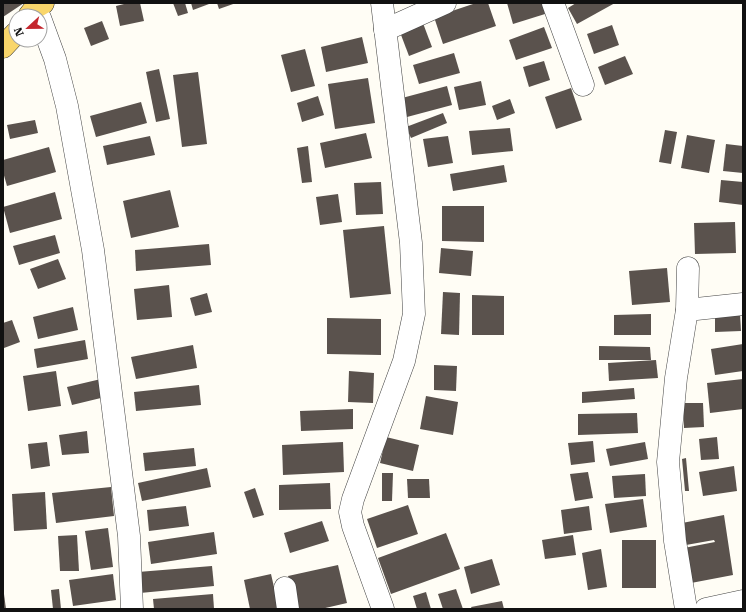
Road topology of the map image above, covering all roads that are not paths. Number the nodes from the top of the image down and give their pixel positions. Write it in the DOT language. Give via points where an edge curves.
graph roads {
  1 [pos="445,3"];
  2 [pos="553,3"];
  3 [pos="384,18"];
  4 [pos="48,40"];
  5 [pos="583,85"];
  6 [pos="688,268"];
  7 [pos="743,304"];
  8 [pos="687,310"];
  9 [pos="743,601"];
  10 [pos="132,609"];
  11 [pos="383,609"];
  12 [pos="686,609"];
  13 [pos="706,609"];
  1 -- 3 [label="street"];
  2 -- 5 [label="street"];
  3 -- 11 [label="street" via="411,243 414,314 404,361 350,512"];
  4 -- 10 [label="street" via="67,106 94,250 129,536"];
  6 -- 8 [label="street"];
  7 -- 8 [label="street"];
  8 -- 12 [label="street" via="676,378 668,462 675,541"];
  9 -- 13 [label="street"];
}
